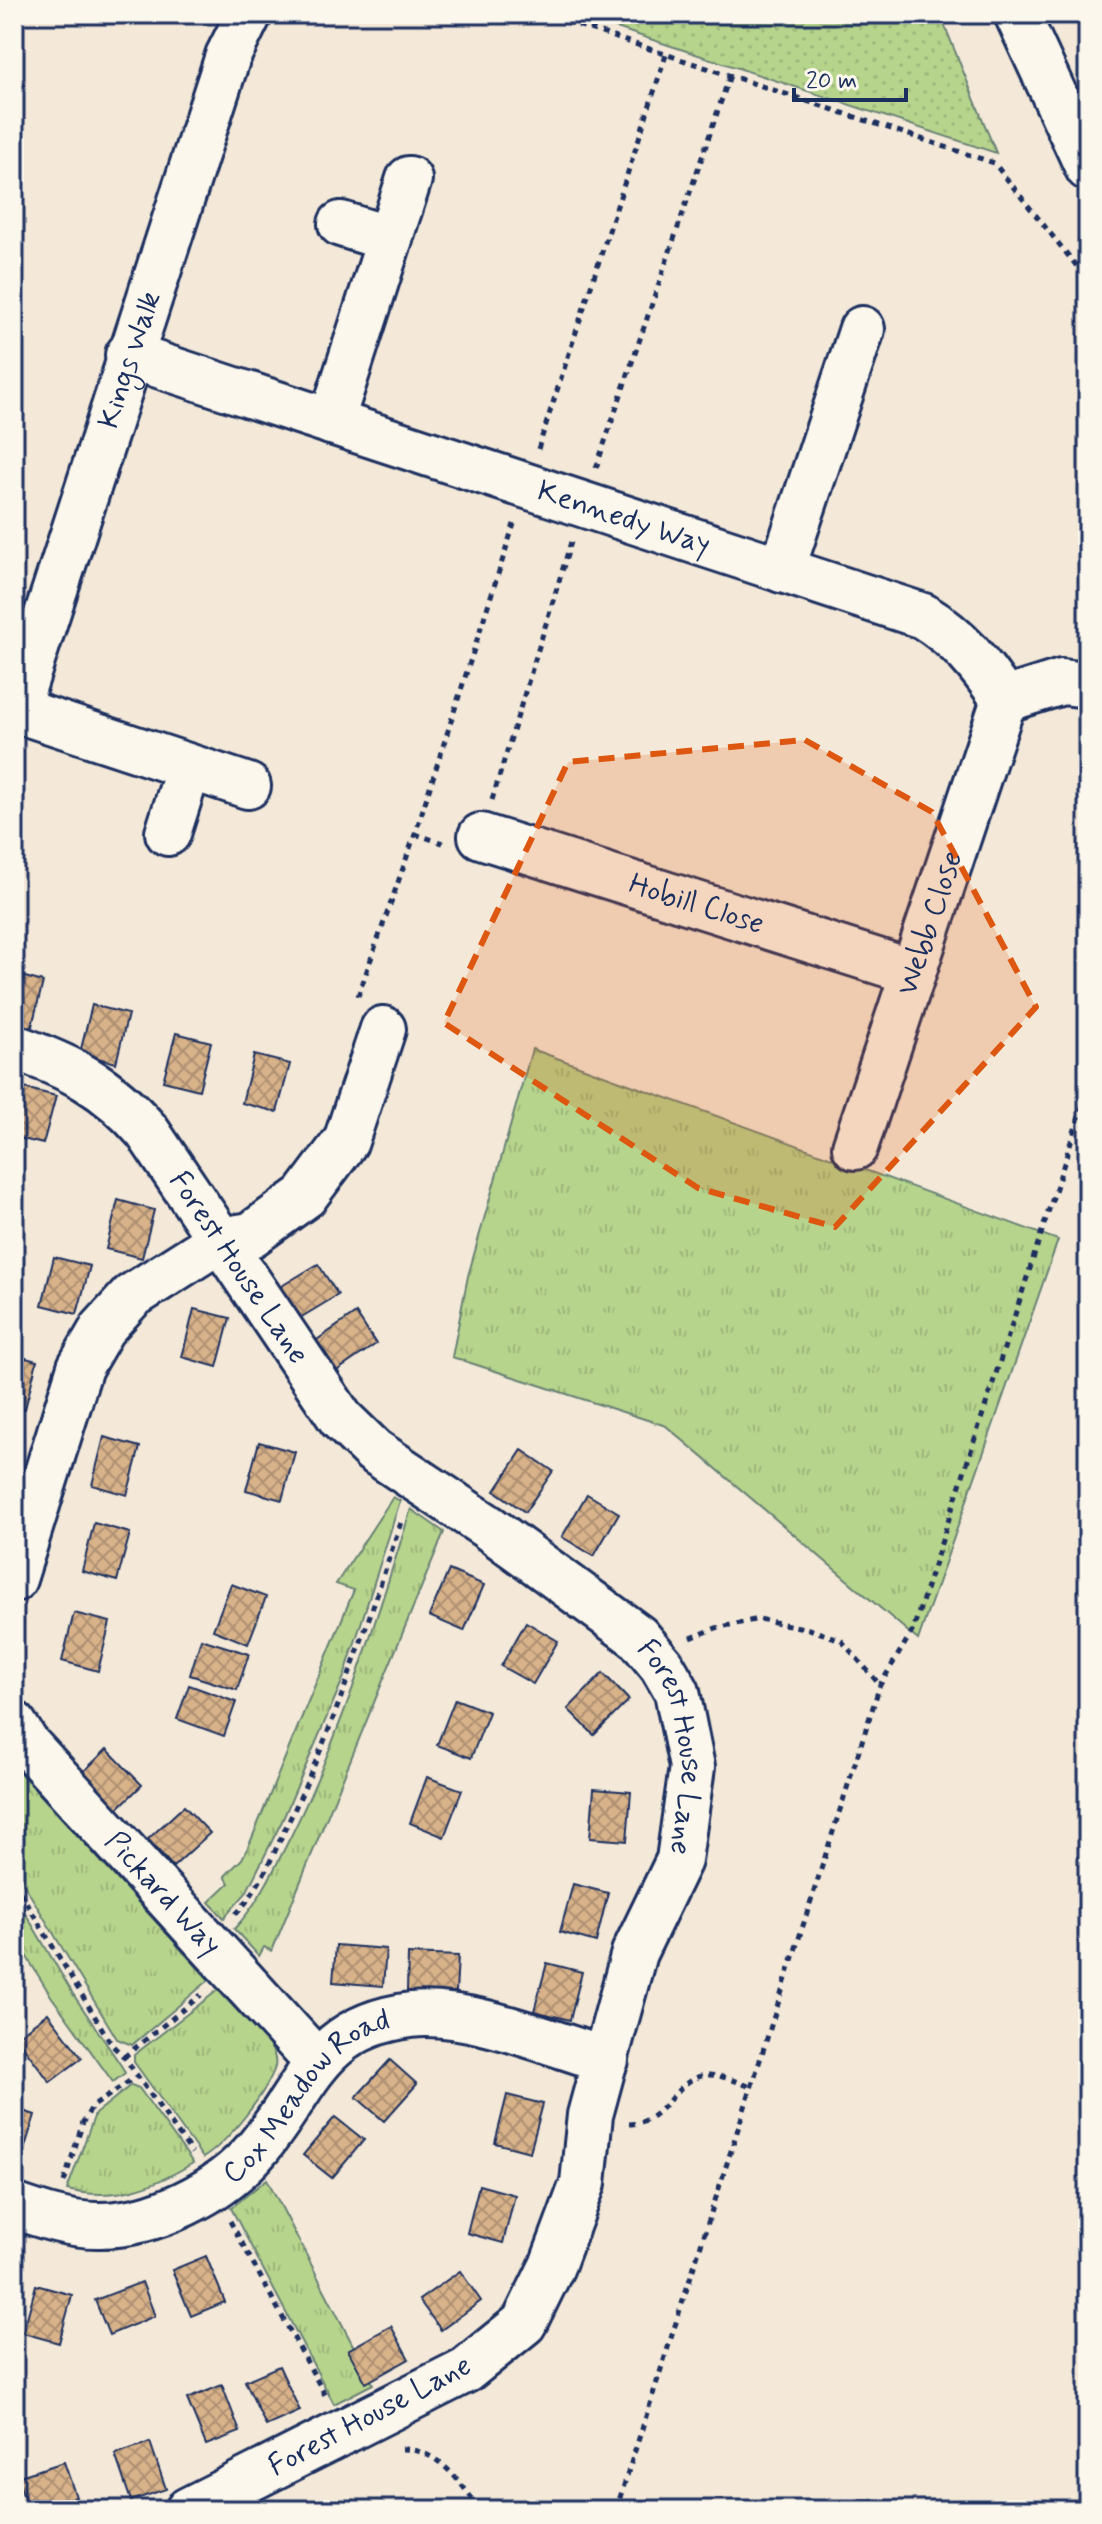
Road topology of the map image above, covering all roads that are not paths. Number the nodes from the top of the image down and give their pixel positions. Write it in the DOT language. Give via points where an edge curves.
graph roads {
  1 [pos="249,14"];
  2 [pos="1017,14"];
  3 [pos="1088,168"];
  4 [pos="409,179"];
  5 [pos="341,224"];
  6 [pos="390,239"];
  7 [pos="862,329"];
  8 [pos="128,355"];
  9 [pos="331,422"];
  10 [pos="782,570"];
  11 [pos="1088,685"];
  12 [pos="1004,700"];
  13 [pos="15,710"];
  14 [pos="189,767"];
  15 [pos="248,786"];
  16 [pos="168,833"];
  17 [pos="481,836"];
  18 [pos="912,972"];
  19 [pos="368,1017"];
  20 [pos="14,1047"];
  21 [pos="855,1147"];
  22 [pos="220,1240"];
  23 [pos="14,1579"];
  24 [pos="14,1724"];
  25 [pos="606,2060"];
  26 [pos="316,2061"];
  27 [pos="33,2213"];
  28 [pos="188,2510"];
  1 -- 8 [label="street, Kings Walk" via="228,56"];
  2 -- 3 [label="street"];
  4 -- 6 [label="street"];
  5 -- 6 [label="street"];
  6 -- 9 [label="street"];
  7 -- 10 [label="street"];
  8 -- 9 [label="street, Kennedy Way"];
  8 -- 13 [label="street, Kings Walk"];
  9 -- 10 [label="street, Kennedy Way"];
  10 -- 12 [label="street, Kennedy Way" via="932,621 970,651"];
  11 -- 12 [label="street" via="1062,682"];
  12 -- 18 [label="street, Webb Close"];
  13 -- 14 [label="street, Kings Walk"];
  14 -- 15 [label="street, Kings Walk"];
  14 -- 16 [label="street"];
  17 -- 18 [label="street, Hobill Close"];
  18 -- 21 [label="street, Webb Close"];
  19 -- 22 [label="street" via="346,1141 305,1196 251,1235"];
  20 -- 22 [label="street, Forest House Lane" via="69,1066 120,1100"];
  22 -- 23 [label="street" via="132,1296 102,1329 80,1367"];
  22 -- 25 [label="street, Forest House Lane" via="341,1419 374,1451 609,1613 638,1637 677,1692 692,1767 679,1860 634,1953"];
  24 -- 26 [label="street, Pickard Way"];
  25 -- 26 [label="street, Cox Meadow Road" via="458,2017 412,2014 342,2039"];
  25 -- 28 [label="street, Forest House Lane" via="590,2115 583,2183 524,2323 466,2370"];
  26 -- 27 [label="street, Cox Meadow Road" via="257,2149 213,2190 143,2218 97,2225"];
}
